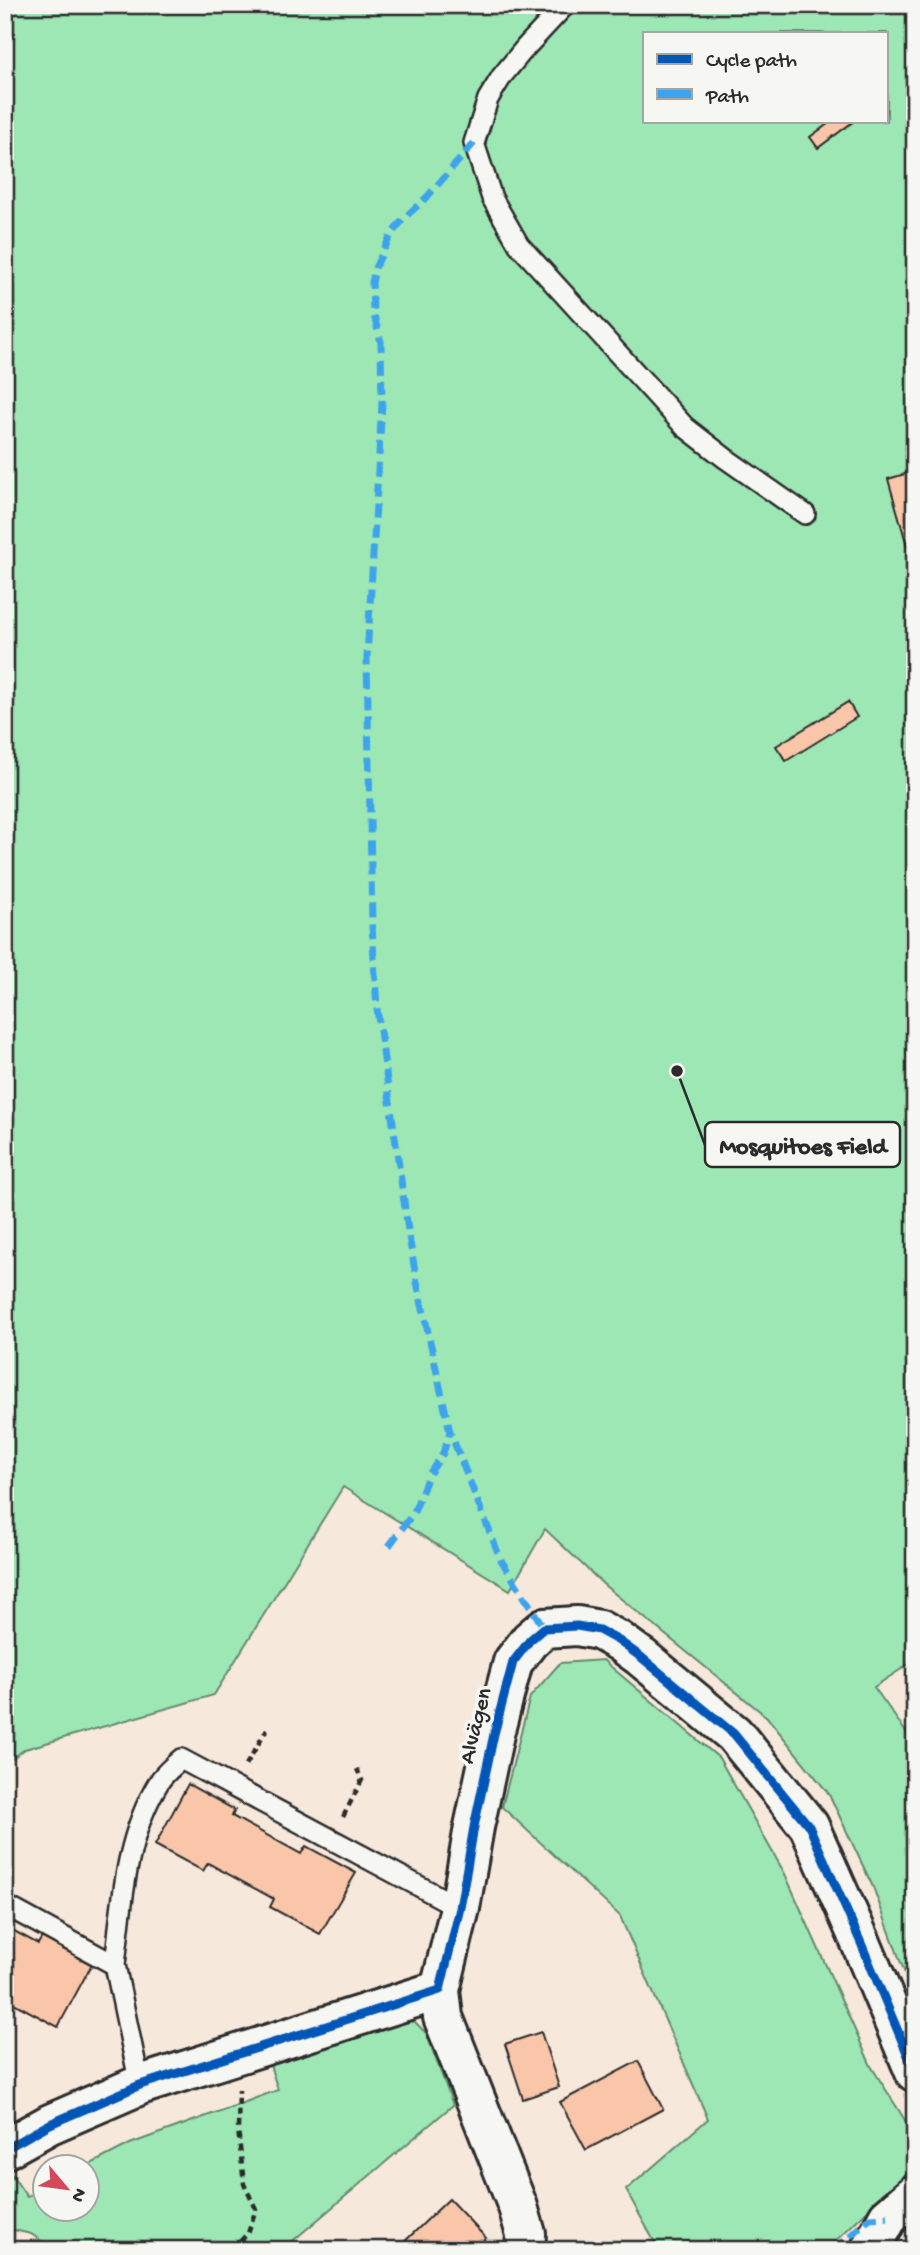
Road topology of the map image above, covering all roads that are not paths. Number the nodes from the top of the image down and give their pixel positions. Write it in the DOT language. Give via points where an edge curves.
graph roads {
  1 [pos="565,5"];
  2 [pos="805,514"];
  3 [pos="5,1905"];
  4 [pos="460,1908"];
  5 [pos="114,1965"];
  6 [pos="440,1990"];
  7 [pos="915,2073"];
  8 [pos="141,2085"];
  9 [pos="5,2149"];
  10 [pos="525,2250"];
  1 -- 2 [label="lane" via="502,76 488,99 474,143 492,198 519,245 685,427"];
  3 -- 5 [label="lane"];
  4 -- 5 [label="lane" via="181,1759 160,1780 142,1815 128,1859"];
  4 -- 6 [label="street, Alvägen"];
  4 -- 7 [label="street, Alvägen" via="513,1662 544,1628 600,1630 641,1657 734,1734 808,1826"];
  5 -- 8 [label="lane"];
  6 -- 8 [label="street"];
  6 -- 10 [label="street, Alvägen" via="443,2017 521,2216"];
  8 -- 9 [label="street" via="50,2123"];
}
